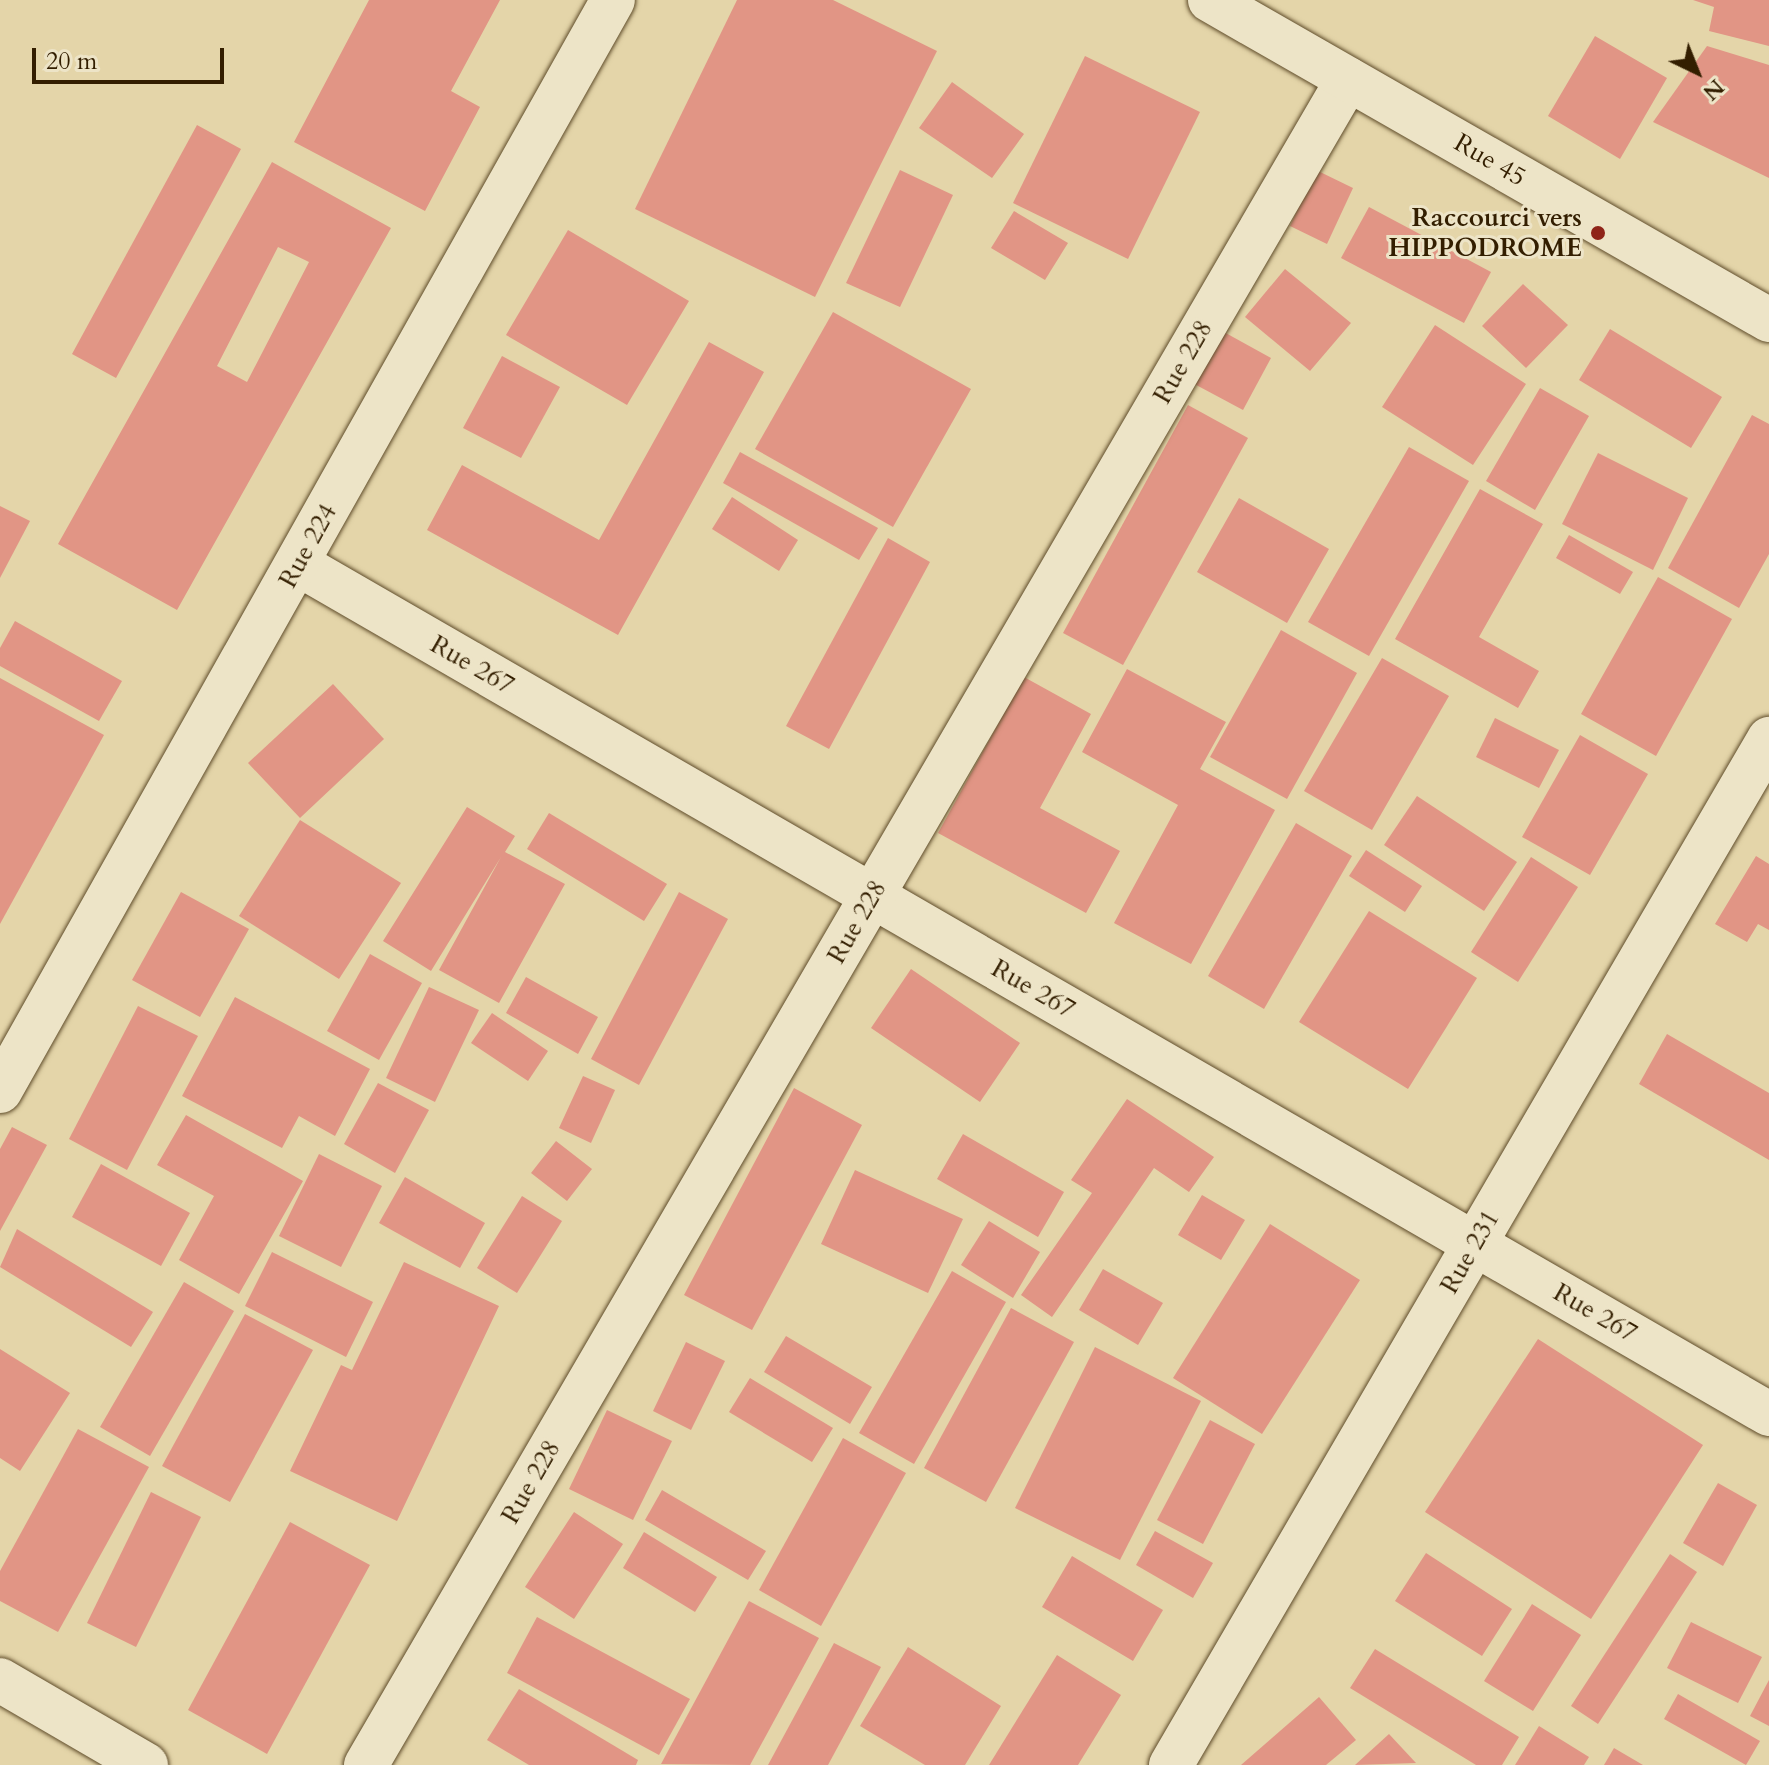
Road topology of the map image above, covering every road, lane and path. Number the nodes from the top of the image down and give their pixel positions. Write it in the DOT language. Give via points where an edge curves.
graph roads {
  1 [pos="613,0"];
  2 [pos="1210,0"];
  3 [pos="1348,79"];
  4 [pos="1769,320"];
  5 [pos="298,564"];
  6 [pos="1769,739"];
  7 [pos="872,897"];
  8 [pos="0,1091"];
  9 [pos="1475,1244"];
  10 [pos="1769,1414"];
  11 [pos="0,1680"];
  12 [pos="146,1765"];
  13 [pos="366,1765"];
  14 [pos="1171,1765"];
  1 -- 5 [label="street, Rue 224"];
  2 -- 3 [label="street, Rue 45"];
  3 -- 4 [label="street, Rue 45"];
  3 -- 7 [label="street, Rue 228"];
  5 -- 7 [label="street, Rue 267"];
  5 -- 8 [label="street, Rue 224"];
  6 -- 9 [label="street, Rue 231"];
  7 -- 9 [label="street, Rue 267"];
  7 -- 13 [label="street, Rue 228"];
  9 -- 10 [label="street, Rue 267"];
  9 -- 14 [label="street, Rue 231"];
  11 -- 12 [label="street"];
}
